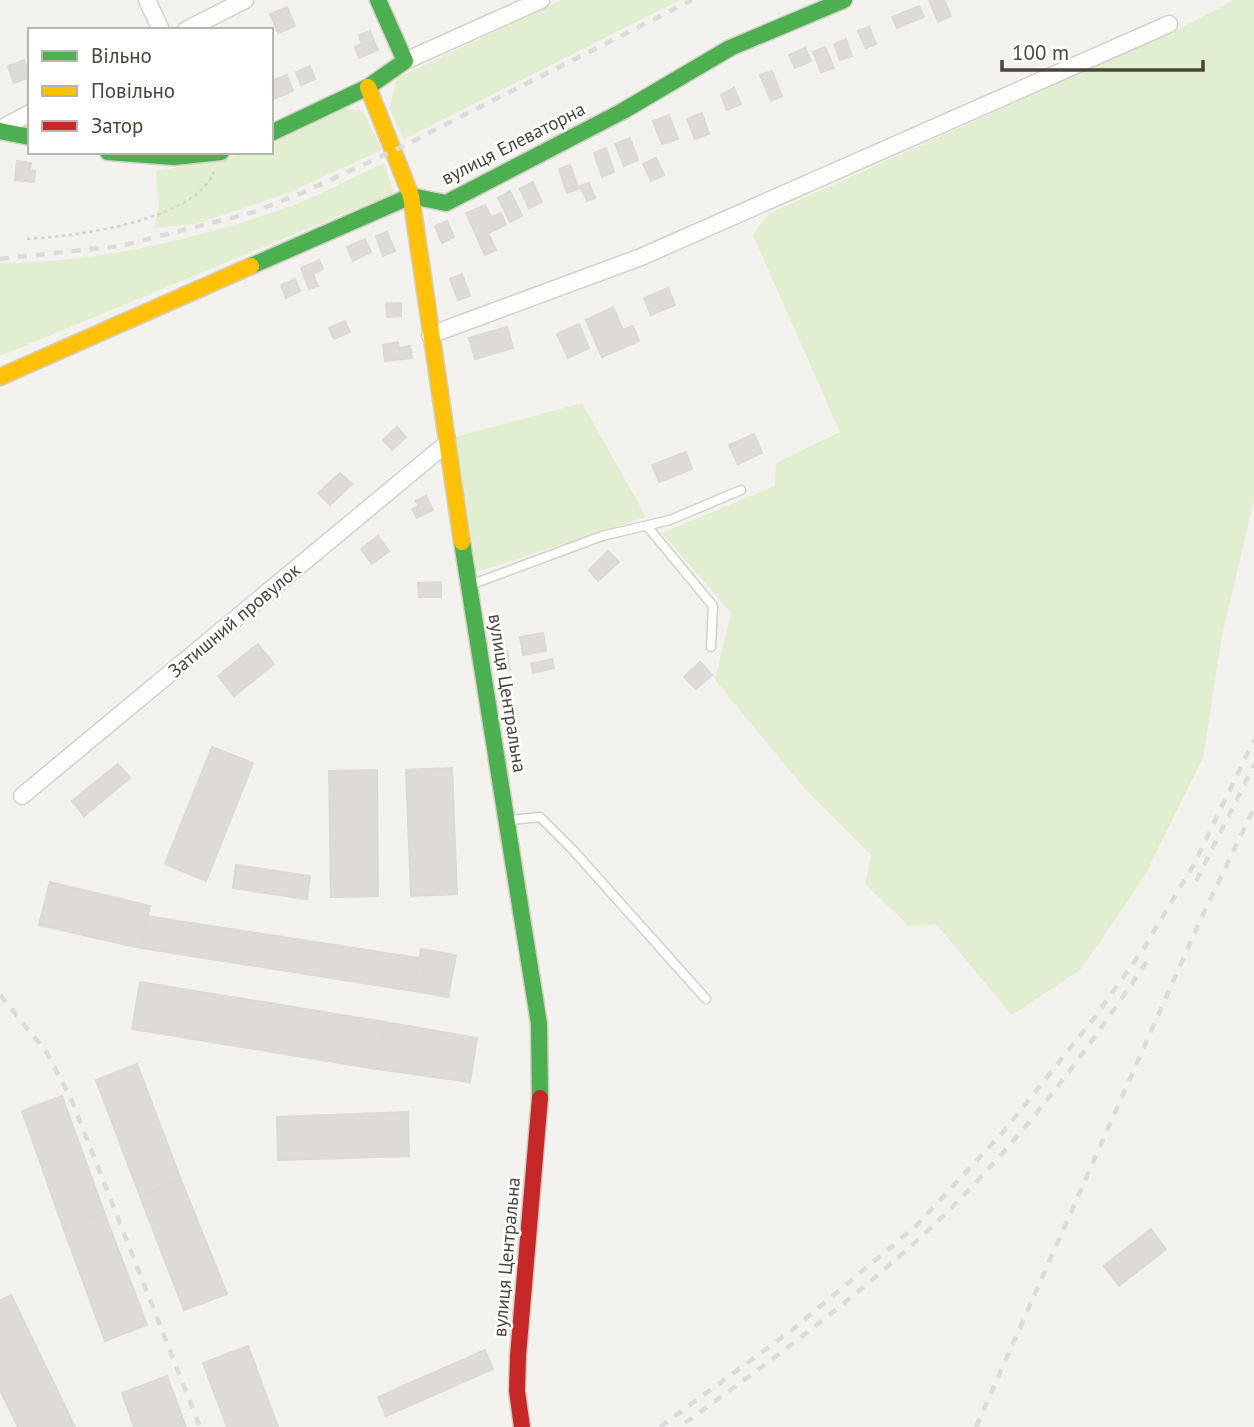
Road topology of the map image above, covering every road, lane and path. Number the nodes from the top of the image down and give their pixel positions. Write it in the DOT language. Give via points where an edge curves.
graph roads {
  1 [pos="147,0"];
  2 [pos="245,0"];
  3 [pos="378,0"];
  4 [pos="541,0"];
  5 [pos="844,0"];
  6 [pos="1169,24"];
  7 [pos="160,28"];
  8 [pos="190,28"];
  9 [pos="405,61"];
  10 [pos="368,87"];
  11 [pos="28,114"];
  12 [pos="0,130"];
  13 [pos="273,132"];
  14 [pos="28,137"];
  15 [pos="134,154"];
  16 [pos="202,154"];
  17 [pos="215,170"];
  18 [pos="411,196"];
  19 [pos="27,239"];
  20 [pos="430,335"];
  21 [pos="0,377"];
  22 [pos="446,444"];
  23 [pos="741,489"];
  24 [pos="648,526"];
  25 [pos="469,585"];
  26 [pos="711,647"];
  27 [pos="22,796"];
  28 [pos="507,821"];
  29 [pos="706,999"];
  30 [pos="522,1427"];
  1 -- 7 [label="street"];
  2 -- 8 [label="street"];
  3 -- 9 [label="main road"];
  4 -- 9 [label="street"];
  5 -- 18 [label="main road, вулиця Елеваторна" via="730,48 623,111 446,203"];
  6 -- 20 [label="street" via="642,257"];
  9 -- 10 [label="main road"];
  10 -- 13 [label="main road"];
  10 -- 18 [label="main road, вулиця Центральна"];
  11 -- 12 [label="street"];
  12 -- 14 [label="main road"];
  15 -- 16 [label="main road"];
  17 -- 19 [label="path" via="191,200 166,211 79,235"];
  18 -- 20 [label="main road, вулиця Центральна"];
  18 -- 21 [label="main road"];
  20 -- 22 [label="main road, вулиця Центральна"];
  22 -- 25 [label="main road, вулиця Центральна"];
  22 -- 27 [label="street, Затишний провулок"];
  23 -- 24 [label="lane"];
  24 -- 25 [label="lane" via="602,536"];
  24 -- 26 [label="lane" via="713,606"];
  25 -- 28 [label="main road, вулиця Центральна"];
  28 -- 29 [label="lane" via="540,817"];
  28 -- 30 [label="main road, вулиця Центральна" via="539,1024 542,1075 517,1367"];
}
